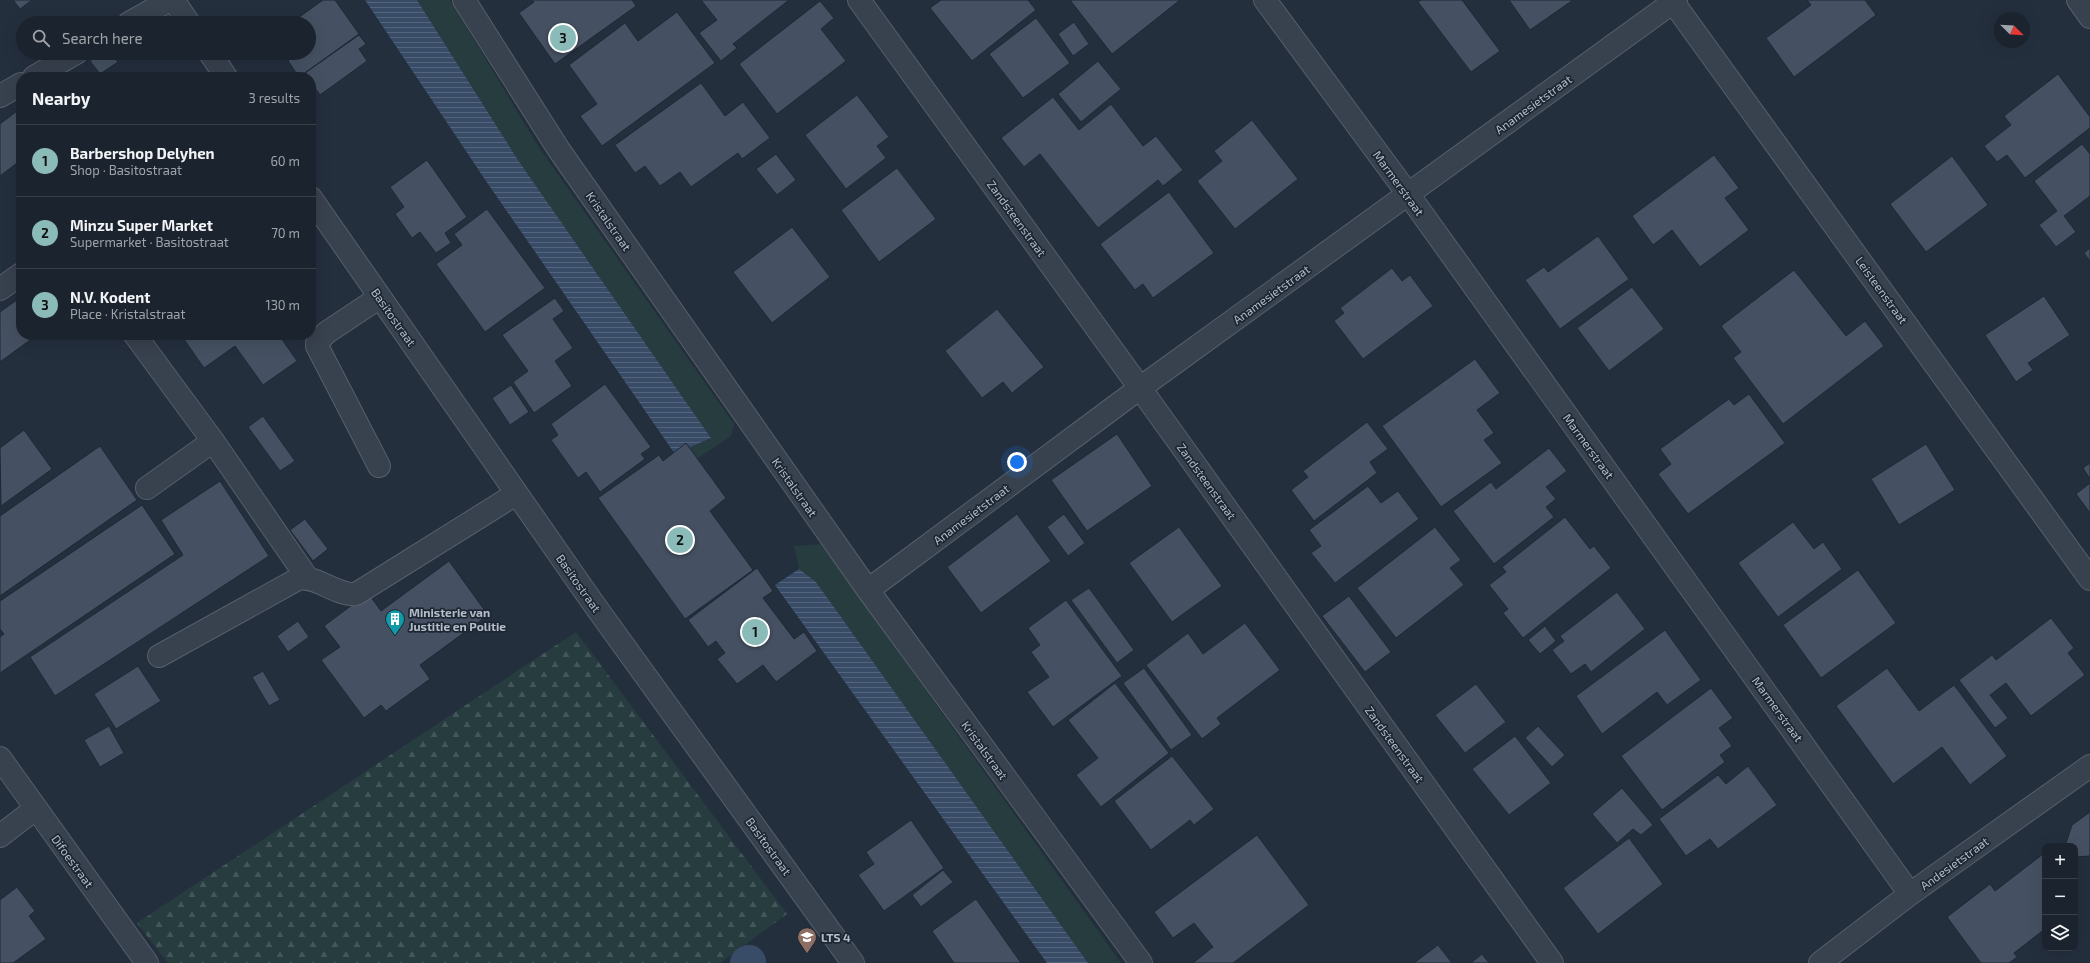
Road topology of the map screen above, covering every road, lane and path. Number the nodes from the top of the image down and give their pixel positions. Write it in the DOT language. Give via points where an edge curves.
graph roads {
  1 [pos="171,0"];
  2 [pos="464,0"];
  3 [pos="859,0"];
  4 [pos="1265,0"];
  5 [pos="2078,0"];
  6 [pos="1674,1"];
  7 [pos="142,16"];
  8 [pos="184,16"];
  9 [pos="2090,17"];
  10 [pos="64,60"];
  11 [pos="215,60"];
  12 [pos="43,72"];
  13 [pos="223,72"];
  14 [pos="16,87"];
  15 [pos="0,96"];
  16 [pos="1408,194"];
  17 [pos="316,205"];
  18 [pos="16,278"];
  19 [pos="0,289"];
  20 [pos="380,297"];
  21 [pos="139,340"];
  22 [pos="1140,388"];
  23 [pos="212,441"];
  24 [pos="379,466"];
  25 [pos="147,488"];
  26 [pos="516,494"];
  27 [pos="308,579"];
  28 [pos="2090,579"];
  29 [pos="868,590"];
  30 [pos="159,656"];
  31 [pos="0,758"];
  32 [pos="2090,766"];
  33 [pos="35,809"];
  34 [pos="0,836"];
  35 [pos="1910,894"];
  36 [pos="147,963"];
  37 [pos="853,963"];
  38 [pos="1141,963"];
  39 [pos="1552,963"];
  40 [pos="1820,963"];
  1 -- 7 [label="street"];
  1 -- 8 [label="street"];
  2 -- 29 [label="street, Kristalstraat" via="559,150"];
  3 -- 22 [label="street, Zandsteenstraat"];
  4 -- 16 [label="street, Marmerstraat"];
  5 -- 9 [label="street"];
  6 -- 16 [label="street, Anamesietstraat"];
  6 -- 28 [label="street, Leisteenstraat"];
  10 -- 12 [label="street"];
  11 -- 13 [label="street"];
  14 -- 15 [label="street"];
  16 -- 22 [label="street, Anamesietstraat"];
  16 -- 35 [label="street, Marmerstraat"];
  17 -- 20 [label="street, Basitostraat"];
  18 -- 19 [label="street"];
  20 -- 24 [label="street" via="326,333 317,343"];
  20 -- 26 [label="street, Basitostraat"];
  21 -- 23 [label="street"];
  22 -- 29 [label="street, Anamesietstraat"];
  22 -- 39 [label="street, Zandsteenstraat"];
  23 -- 25 [label="street"];
  23 -- 27 [label="street"];
  26 -- 27 [label="street" via="356,594 347,595"];
  26 -- 37 [label="street, Basitostraat"];
  27 -- 30 [label="street" via="298,579"];
  29 -- 38 [label="street, Kristalstraat"];
  31 -- 33 [label="street, Difoestraat"];
  32 -- 35 [label="street, Andesietstraat"];
  33 -- 34 [label="street"];
  33 -- 36 [label="street, Difoestraat"];
  35 -- 40 [label="street, Andesietstraat"];
}
